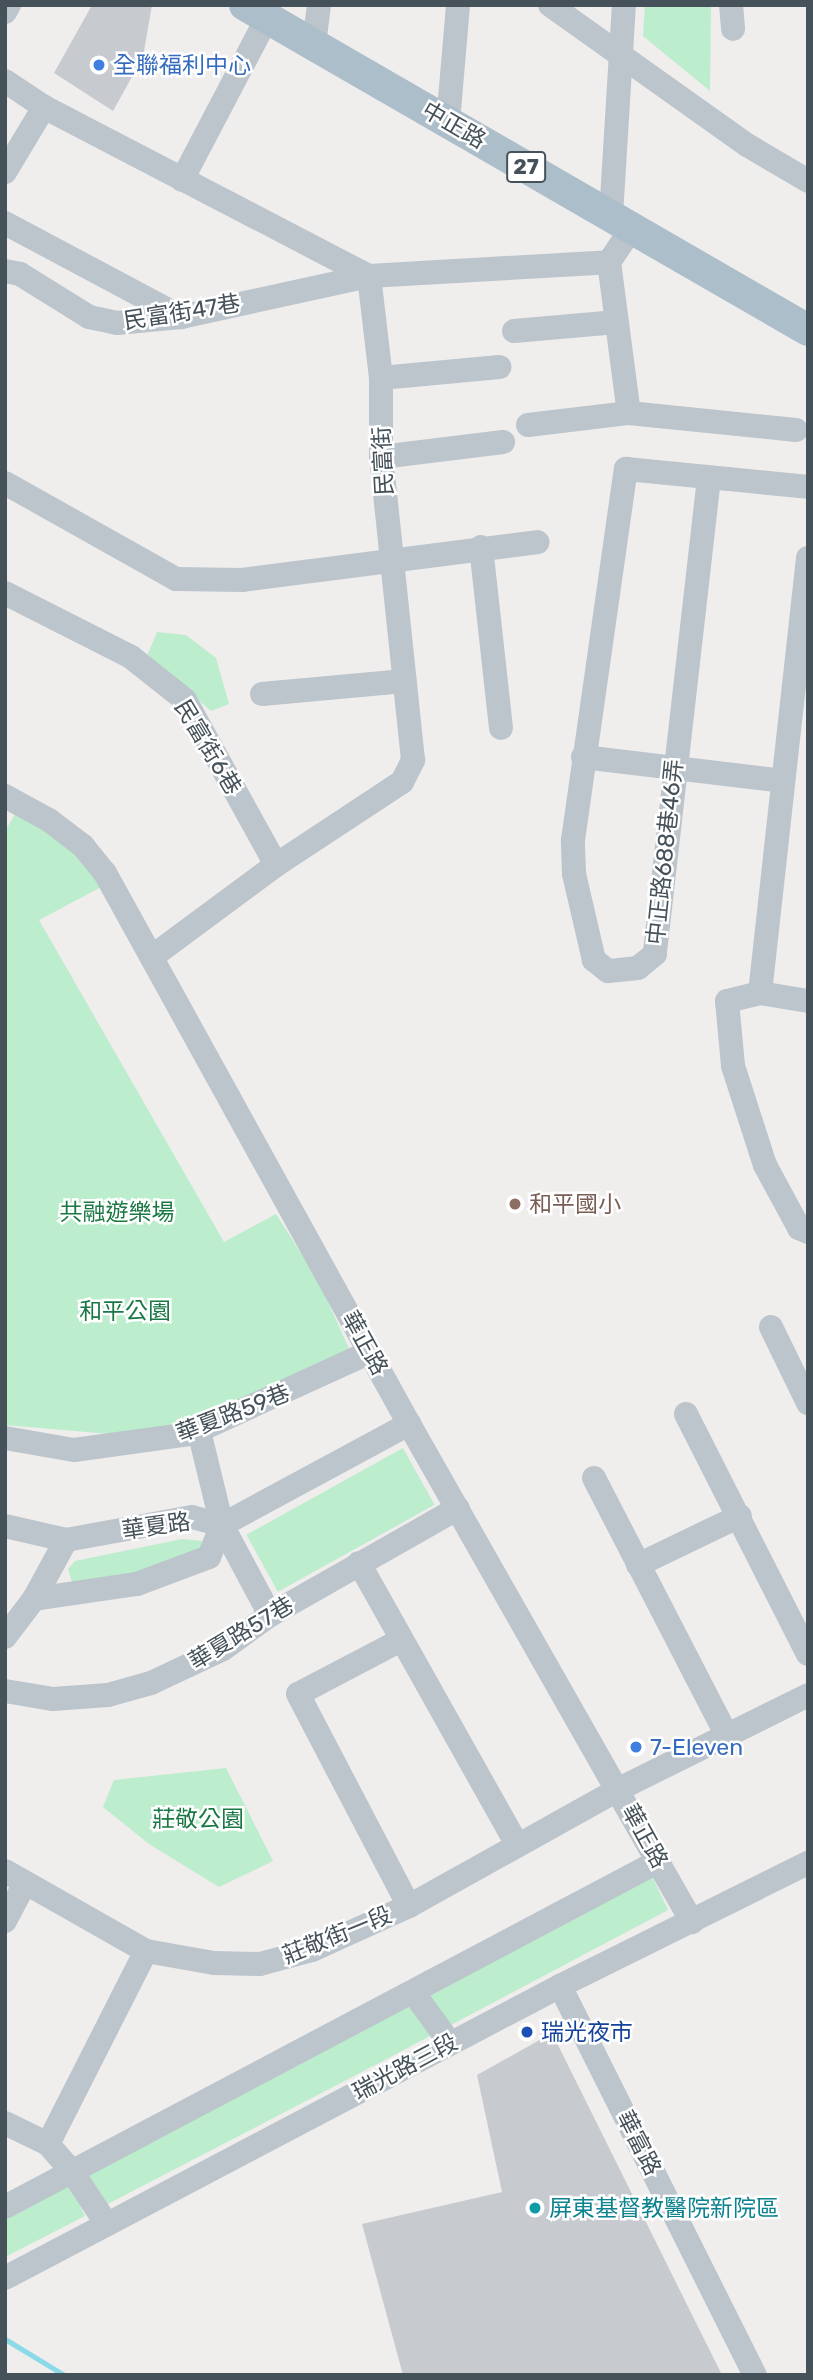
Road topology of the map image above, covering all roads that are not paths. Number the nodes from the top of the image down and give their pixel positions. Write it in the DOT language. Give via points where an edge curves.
graph roads {
  1 [pos="9,5"];
  2 [pos="319,5"];
  3 [pos="458,5"];
  4 [pos="550,5"];
  5 [pos="624,5"];
  6 [pos="5,12"];
  7 [pos="256,12"];
  8 [pos="314,45"];
  9 [pos="621,55"];
  10 [pos="5,81"];
  11 [pos="44,107"];
  12 [pos="448,122"];
  13 [pos="5,172"];
  14 [pos="182,180"];
  15 [pos="808,181"];
  16 [pos="622,222"];
  17 [pos="5,223"];
  18 [pos="609,262"];
  19 [pos="5,271"];
  20 [pos="369,276"];
  21 [pos="181,317"];
  22 [pos="617,323"];
  23 [pos="808,330"];
  24 [pos="514,331"];
  25 [pos="499,367"];
  26 [pos="380,378"];
  27 [pos="629,414"];
  28 [pos="528,425"];
  29 [pos="796,430"];
  30 [pos="503,442"];
  31 [pos="381,457"];
  32 [pos="709,478"];
  33 [pos="5,483"];
  34 [pos="808,486"];
  35 [pos="538,542"];
  36 [pos="481,547"];
  37 [pos="391,558"];
  38 [pos="808,558"];
  39 [pos="5,593"];
  40 [pos="404,681"];
  41 [pos="262,694"];
  42 [pos="501,728"];
  43 [pos="583,757"];
  44 [pos="674,768"];
  45 [pos="783,781"];
  46 [pos="7,803"];
  47 [pos="276,865"];
  48 [pos="153,956"];
  49 [pos="760,993"];
  50 [pos="808,1001"];
  51 [pos="808,1233"];
  52 [pos="771,1327"];
  53 [pos="370,1352"];
  54 [pos="808,1403"];
  55 [pos="686,1414"];
  56 [pos="409,1424"];
  57 [pos="199,1431"];
  58 [pos="5,1438"];
  59 [pos="594,1478"];
  60 [pos="458,1508"];
  61 [pos="740,1516"];
  62 [pos="222,1525"];
  63 [pos="5,1526"];
  64 [pos="66,1540"];
  65 [pos="359,1563"];
  66 [pos="638,1565"];
  67 [pos="34,1599"];
  68 [pos="270,1615"];
  69 [pos="5,1637"];
  70 [pos="401,1640"];
  71 [pos="808,1654"];
  72 [pos="5,1691"];
  73 [pos="808,1695"];
  74 [pos="726,1734"];
  75 [pos="619,1789"];
  76 [pos="517,1845"];
  77 [pos="659,1861"];
  78 [pos="808,1863"];
  79 [pos="15,1877"];
  80 [pos="409,1906"];
  81 [pos="5,1921"];
  82 [pos="692,1922"];
  83 [pos="146,1951"];
  84 [pos="559,1986"];
  85 [pos="413,1992"];
  86 [pos="450,2043"];
  87 [pos="5,2123"];
  88 [pos="48,2144"];
  89 [pos="74,2172"];
  90 [pos="5,2207"];
  91 [pos="106,2223"];
  92 [pos="5,2278"];
  93 [pos="755,2375"];
  1 -- 6 [label="street"];
  2 -- 8 [label="street"];
  3 -- 12 [label="street"];
  4 -- 9 [label="street"];
  5 -- 9 [label="street"];
  7 -- 8 [label="main road, 中正路 / 27"];
  7 -- 14 [label="street"];
  8 -- 12 [label="main road, 中正路 / 27"];
  9 -- 15 [label="street" via="747,145"];
  9 -- 16 [label="street"];
  10 -- 11 [label="street"];
  11 -- 13 [label="street"];
  11 -- 14 [label="street"];
  12 -- 16 [label="main road, 中正路 / 27"];
  14 -- 20 [label="street"];
  16 -- 18 [label="street"];
  16 -- 23 [label="main road, 中正路 / 27"];
  17 -- 21 [label="street"];
  18 -- 20 [label="street, 民富街47巷"];
  18 -- 22 [label="street"];
  19 -- 21 [label="street, 民富街47巷" via="20,274 89,317 117,323"];
  20 -- 21 [label="street, 民富街47巷"];
  20 -- 26 [label="street, 民富街"];
  22 -- 24 [label="street"];
  22 -- 27 [label="street"];
  25 -- 26 [label="street"];
  26 -- 31 [label="street, 民富街"];
  27 -- 28 [label="street"];
  27 -- 29 [label="street"];
  30 -- 31 [label="street"];
  31 -- 37 [label="street, 民富街"];
  32 -- 34 [label="street"];
  32 -- 43 [label="street, 中正路688巷46弄" via="626,469"];
  32 -- 44 [label="street, 中正路688巷46弄"];
  33 -- 37 [label="street" via="176,579 242,580"];
  35 -- 36 [label="street"];
  36 -- 37 [label="street"];
  36 -- 42 [label="street"];
  37 -- 40 [label="street, 民富街"];
  38 -- 45 [label="street"];
  39 -- 47 [label="street, 民富街6巷" via="131,657 185,700"];
  40 -- 41 [label="street"];
  40 -- 47 [label="street, 民富街" via="413,760 402,782"];
  43 -- 44 [label="street"];
  43 -- 44 [label="street, 中正路688巷46弄" via="574,874 594,960 608,971 638,968 655,954"];
  44 -- 45 [label="street"];
  45 -- 49 [label="street"];
  46 -- 48 [label="street, 華正路" via="49,820 83,846 105,873"];
  47 -- 48 [label="street, 民富街"];
  48 -- 53 [label="street, 華正路"];
  49 -- 50 [label="street"];
  49 -- 51 [label="street" via="727,1001 733,1066 765,1165 799,1228"];
  52 -- 54 [label="street"];
  53 -- 56 [label="street, 華正路"];
  53 -- 57 [label="street, 華夏路59巷"];
  55 -- 61 [label="street"];
  56 -- 60 [label="street, 華正路"];
  56 -- 62 [label="street, 華夏路"];
  57 -- 58 [label="street, 華夏路59巷" via="74,1450"];
  57 -- 62 [label="street"];
  59 -- 66 [label="street"];
  60 -- 65 [label="street, 華夏路57巷"];
  60 -- 75 [label="street, 華正路"];
  61 -- 66 [label="street"];
  61 -- 71 [label="street"];
  62 -- 64 [label="street, 華夏路" via="192,1517"];
  62 -- 67 [label="street" via="209,1557 137,1584"];
  62 -- 68 [label="street"];
  63 -- 64 [label="street, 華夏路"];
  64 -- 67 [label="street"];
  65 -- 68 [label="street, 華夏路57巷"];
  65 -- 70 [label="street"];
  66 -- 74 [label="street"];
  67 -- 69 [label="street"];
  68 -- 72 [label="street, 華夏路57巷" via="223,1649 151,1683 119,1692 53,1699"];
  70 -- 76 [label="street"];
  70 -- 80 [label="street" via="298,1694"];
  73 -- 74 [label="street, 莊敬街一段"];
  74 -- 75 [label="street, 莊敬街一段"];
  75 -- 76 [label="street, 莊敬街一段"];
  75 -- 77 [label="street, 華正路"];
  76 -- 80 [label="street, 莊敬街一段"];
  77 -- 82 [label="street, 華正路"];
  77 -- 85 [label="street"];
  78 -- 82 [label="street, 瑞光路三段"];
  79 -- 81 [label="street"];
  79 -- 83 [label="street, 莊敬街一段"];
  80 -- 83 [label="street, 莊敬街一段" via="312,1950 260,1964 214,1963"];
  82 -- 84 [label="street, 瑞光路三段"];
  83 -- 88 [label="street"];
  84 -- 86 [label="street, 瑞光路三段"];
  84 -- 93 [label="street, 華富路"];
  85 -- 86 [label="street"];
  85 -- 89 [label="street"];
  86 -- 91 [label="street, 瑞光路三段"];
  87 -- 88 [label="street"];
  88 -- 89 [label="street"];
  89 -- 90 [label="street"];
  89 -- 91 [label="street"];
  91 -- 92 [label="street, 瑞光路三段"];
}
